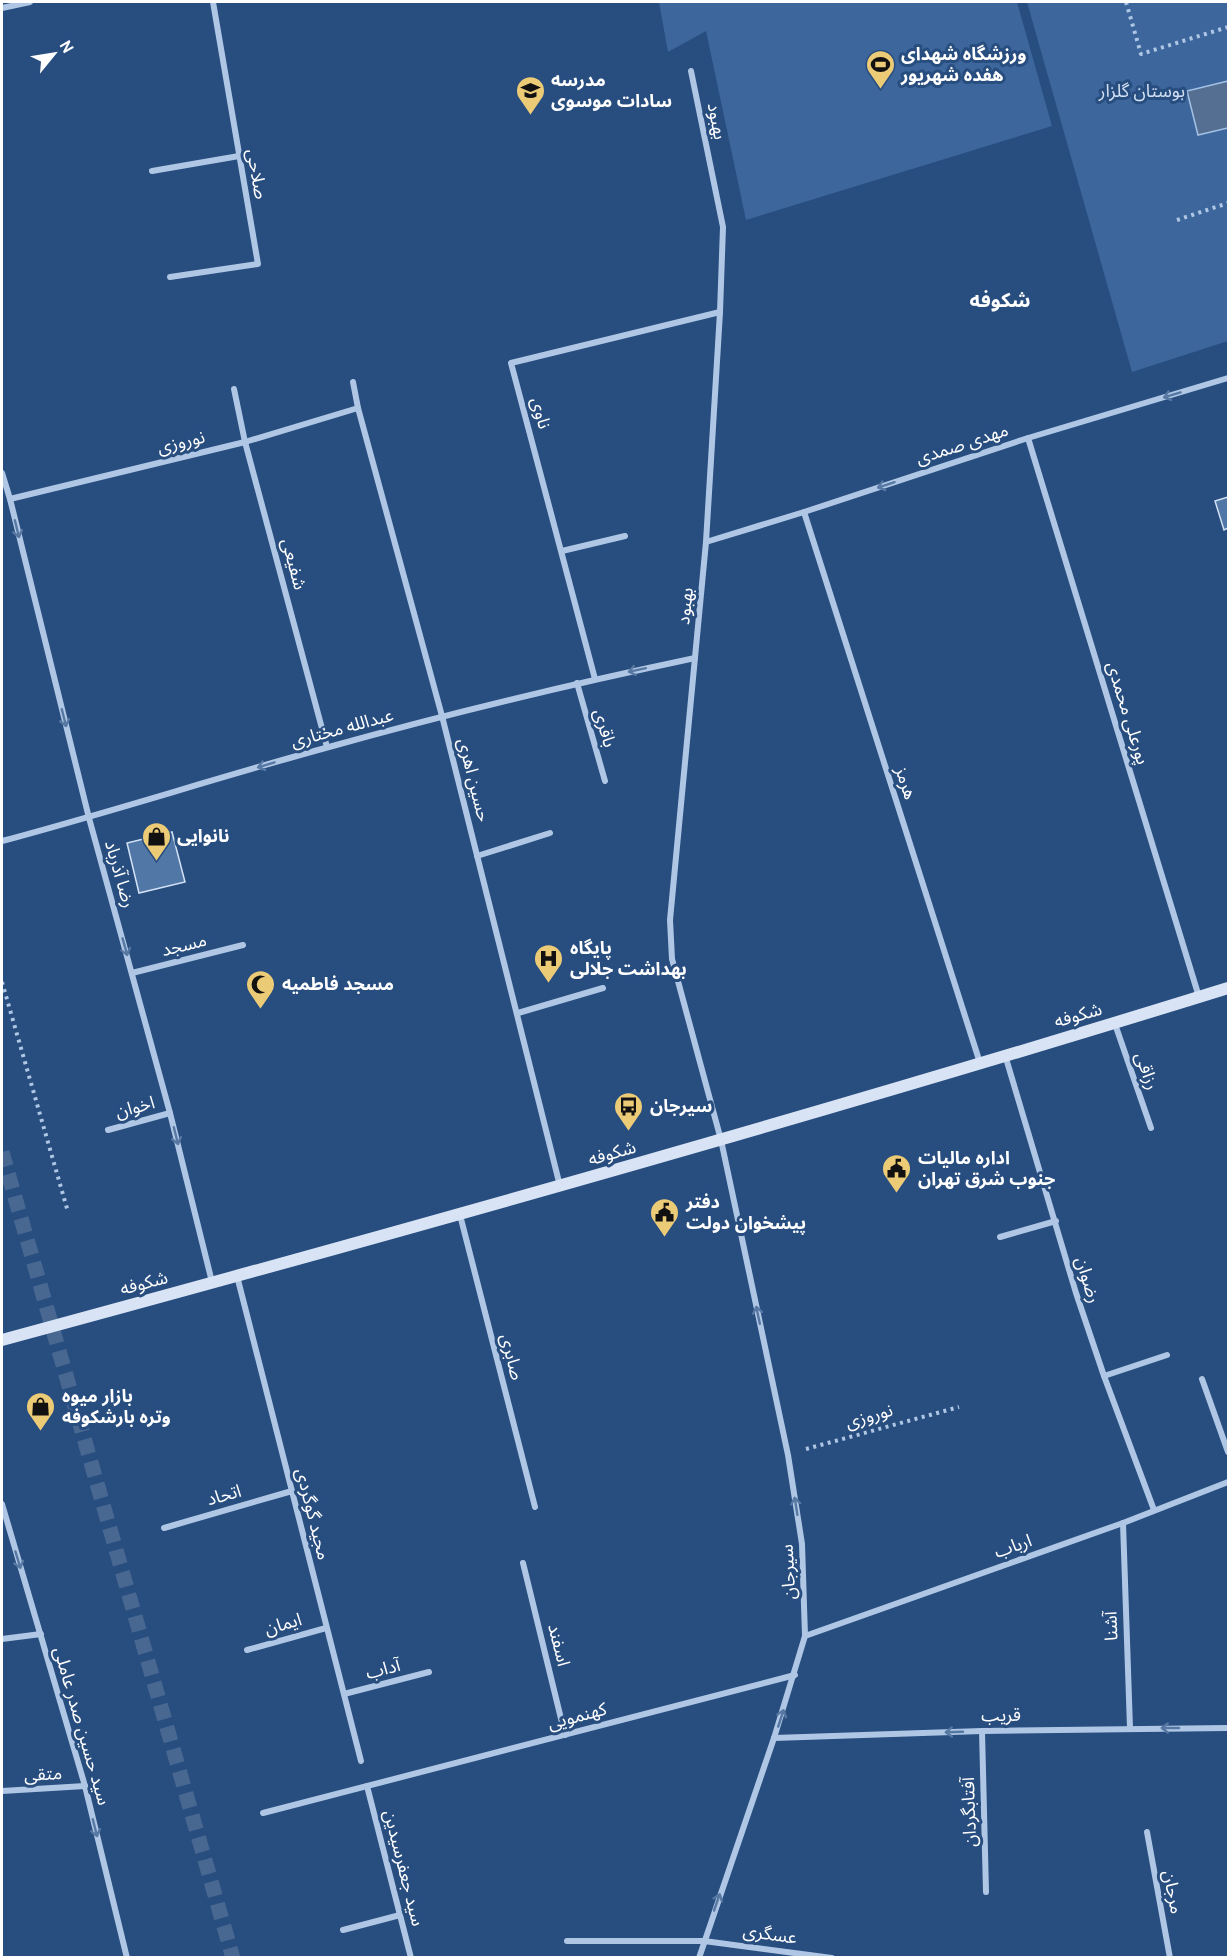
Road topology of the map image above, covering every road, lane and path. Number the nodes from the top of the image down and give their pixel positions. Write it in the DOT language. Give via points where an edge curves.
graph roads {
  1 [pos="30,2"];
  2 [pos="213,2"];
  3 [pos="1126,2"];
  4 [pos="2,8"];
  5 [pos="1228,27"];
  6 [pos="691,71"];
  7 [pos="239,156"];
  8 [pos="152,171"];
  9 [pos="1228,203"];
  10 [pos="1177,220"];
  11 [pos="170,277"];
  12 [pos="720,312"];
  13 [pos="1228,378"];
  14 [pos="352,382"];
  15 [pos="234,389"];
  16 [pos="358,408"];
  17 [pos="1028,438"];
  18 [pos="245,442"];
  19 [pos="2,473"];
  20 [pos="10,499"];
  21 [pos="804,512"];
  22 [pos="625,536"];
  23 [pos="706,543"];
  24 [pos="562,551"];
  25 [pos="695,658"];
  26 [pos="595,679"];
  27 [pos="577,683"];
  28 [pos="442,716"];
  29 [pos="327,747"];
  30 [pos="605,781"];
  31 [pos="89,818"];
  32 [pos="550,833"];
  33 [pos="2,841"];
  34 [pos="477,856"];
  35 [pos="243,945"];
  36 [pos="132,973"];
  37 [pos="2,982"];
  38 [pos="603,988"];
  39 [pos="1228,988"];
  40 [pos="1199,997"];
  41 [pos="518,1013"];
  42 [pos="1115,1024"];
  43 [pos="1005,1054"];
  44 [pos="980,1063"];
  45 [pos="170,1113"];
  46 [pos="1150,1128"];
  47 [pos="108,1130"];
  48 [pos="721,1140"];
  49 [pos="561,1186"];
  50 [pos="68,1212"];
  51 [pos="460,1215"];
  52 [pos="1056,1221"];
  53 [pos="1000,1237"];
  54 [pos="236,1274"];
  55 [pos="212,1283"];
  56 [pos="2,1340"];
  57 [pos="1167,1355"];
  58 [pos="1104,1376"];
  59 [pos="1202,1379"];
  60 [pos="959,1407"];
  61 [pos="1228,1452"];
  62 [pos="788,1455"];
  63 [pos="1228,1482"];
  64 [pos="292,1491"];
  65 [pos="2,1504"];
  66 [pos="535,1507"];
  67 [pos="1154,1510"];
  68 [pos="1123,1523"];
  69 [pos="164,1528"];
  70 [pos="523,1563"];
  71 [pos="326,1628"];
  72 [pos="41,1634"];
  73 [pos="805,1636"];
  74 [pos="2,1639"];
  75 [pos="247,1650"];
  76 [pos="429,1672"];
  77 [pos="795,1676"];
  78 [pos="344,1694"];
  79 [pos="1130,1728"];
  80 [pos="1228,1728"];
  81 [pos="982,1731"];
  82 [pos="565,1735"];
  83 [pos="774,1738"];
  84 [pos="361,1761"];
  85 [pos="85,1786"];
  86 [pos="368,1786"];
  87 [pos="2,1791"];
  88 [pos="263,1813"];
  89 [pos="1147,1832"];
  90 [pos="986,1892"];
  91 [pos="400,1915"];
  92 [pos="343,1930"];
  93 [pos="567,1941"];
  94 [pos="704,1941"];
  95 [pos="127,1958"];
  96 [pos="411,1958"];
  97 [pos="699,1958"];
  98 [pos="832,1958"];
  99 [pos="1170,1958"];
  1 -- 4 [label="street"];
  2 -- 7 [label="street, صلاحی"];
  3 -- 5 [label="path" via="1141,54"];
  6 -- 12 [label="street, بهبود" via="723,227"];
  7 -- 8 [label="street"];
  7 -- 11 [label="street, صلاحی" via="258,264"];
  9 -- 10 [label="path"];
  12 -- 23 [label="street, بهبود"];
  12 -- 24 [label="street, ناوی" via="512,363"];
  13 -- 17 [label="street, مهدی صمدی, one-way"];
  14 -- 16 [label="street, حسین اهری"];
  15 -- 18 [label="street, شفیعی"];
  16 -- 18 [label="street, نوروزی"];
  16 -- 28 [label="street, حسین اهری"];
  17 -- 21 [label="street, مهدی صمدی, one-way"];
  17 -- 40 [label="street, پورعلی محمدی"];
  18 -- 20 [label="street, نوروزی"];
  18 -- 29 [label="street, شفیعی"];
  19 -- 20 [label="street, رضا آذرباد"];
  20 -- 31 [label="street, رضا آذرباد, one-way"];
  21 -- 23 [label="street, مهدی صمدی"];
  21 -- 44 [label="street, هرمز"];
  22 -- 24 [label="street"];
  23 -- 25 [label="street, بهبود"];
  24 -- 26 [label="street, ناوی"];
  25 -- 26 [label="street, عبدالله مختاری, one-way"];
  25 -- 48 [label="street, بهبود" via="670,920 672,959"];
  26 -- 27 [label="street, عبدالله مختاری"];
  27 -- 28 [label="street, عبدالله مختاری"];
  27 -- 30 [label="street, باقری"];
  28 -- 29 [label="street, عبدالله مختاری"];
  28 -- 34 [label="street, حسین اهری"];
  29 -- 31 [label="street, عبدالله مختاری, one-way"];
  31 -- 33 [label="street, عبدالله مختاری"];
  31 -- 36 [label="street, رضا آذرباد, one-way"];
  32 -- 34 [label="street"];
  34 -- 41 [label="street, حسین اهری"];
  35 -- 36 [label="street, مسجد"];
  36 -- 45 [label="street, رضا آذرباد"];
  37 -- 50 [label="path"];
  38 -- 41 [label="street"];
  39 -- 40 [label="main road, شکوفه"];
  40 -- 42 [label="main road, شکوفه"];
  41 -- 49 [label="street, حسین اهری"];
  42 -- 43 [label="main road, شکوفه"];
  42 -- 46 [label="street, رزاقی"];
  43 -- 44 [label="main road, شکوفه"];
  43 -- 52 [label="street, رضوان"];
  44 -- 48 [label="main road, شکوفه"];
  45 -- 47 [label="street, اخوان"];
  45 -- 55 [label="street, رضا آذرباد, one-way"];
  48 -- 49 [label="main road, شکوفه"];
  62 -- 48 [label="street, سیرجان, one-way"];
  49 -- 51 [label="main road, شکوفه"];
  51 -- 54 [label="main road, شکوفه"];
  51 -- 66 [label="street, صابری"];
  52 -- 53 [label="street"];
  52 -- 58 [label="street, رضوان"];
  54 -- 55 [label="main road, شکوفه"];
  54 -- 64 [label="street, مجید گوگردی"];
  55 -- 56 [label="main road, شکوفه"];
  57 -- 58 [label="street"];
  58 -- 67 [label="street, رضوان"];
  59 -- 61 [label="street"];
  60 -- 62 [label="path, نوروزی"];
  73 -- 62 [label="street, سیرجان, one-way" via="802,1544"];
  63 -- 67 [label="street, ارباب"];
  64 -- 69 [label="street, اتحاد"];
  64 -- 71 [label="street, مجید گوگردی"];
  65 -- 72 [label="street, سید حسین صدر عاملی, one-way"];
  67 -- 68 [label="street, ارباب"];
  68 -- 73 [label="street, ارباب"];
  68 -- 79 [label="street, آشنا"];
  70 -- 82 [label="street, اسفند"];
  71 -- 75 [label="street, ایمان"];
  71 -- 78 [label="street, مجید گوگردی"];
  72 -- 74 [label="street"];
  72 -- 85 [label="street, سید حسین صدر عاملی"];
  73 -- 77 [label="street, سیرجان"];
  76 -- 78 [label="street, آداب"];
  77 -- 82 [label="street, کهنمویی"];
  83 -- 77 [label="street, سیرجان, one-way"];
  78 -- 84 [label="street, مجید گوگردی"];
  80 -- 79 [label="street, قریب, one-way"];
  79 -- 81 [label="street, قریب"];
  81 -- 83 [label="street, قریب, one-way"];
  81 -- 90 [label="street, آفتابگردان"];
  82 -- 86 [label="street, کهنمویی"];
  94 -- 83 [label="street, سیرجان, one-way"];
  85 -- 87 [label="street, متقی"];
  85 -- 95 [label="street, سید حسین صدر عاملی, one-way"];
  86 -- 88 [label="street, کهنمویی"];
  86 -- 91 [label="street, سید جعفرسیدین"];
  89 -- 99 [label="street, مرجان"];
  91 -- 92 [label="street"];
  91 -- 96 [label="street, سید جعفرسیدین"];
  93 -- 94 [label="street, عسگری"];
  94 -- 97 [label="street, سیرجان"];
  94 -- 98 [label="street, عسگری"];
}
